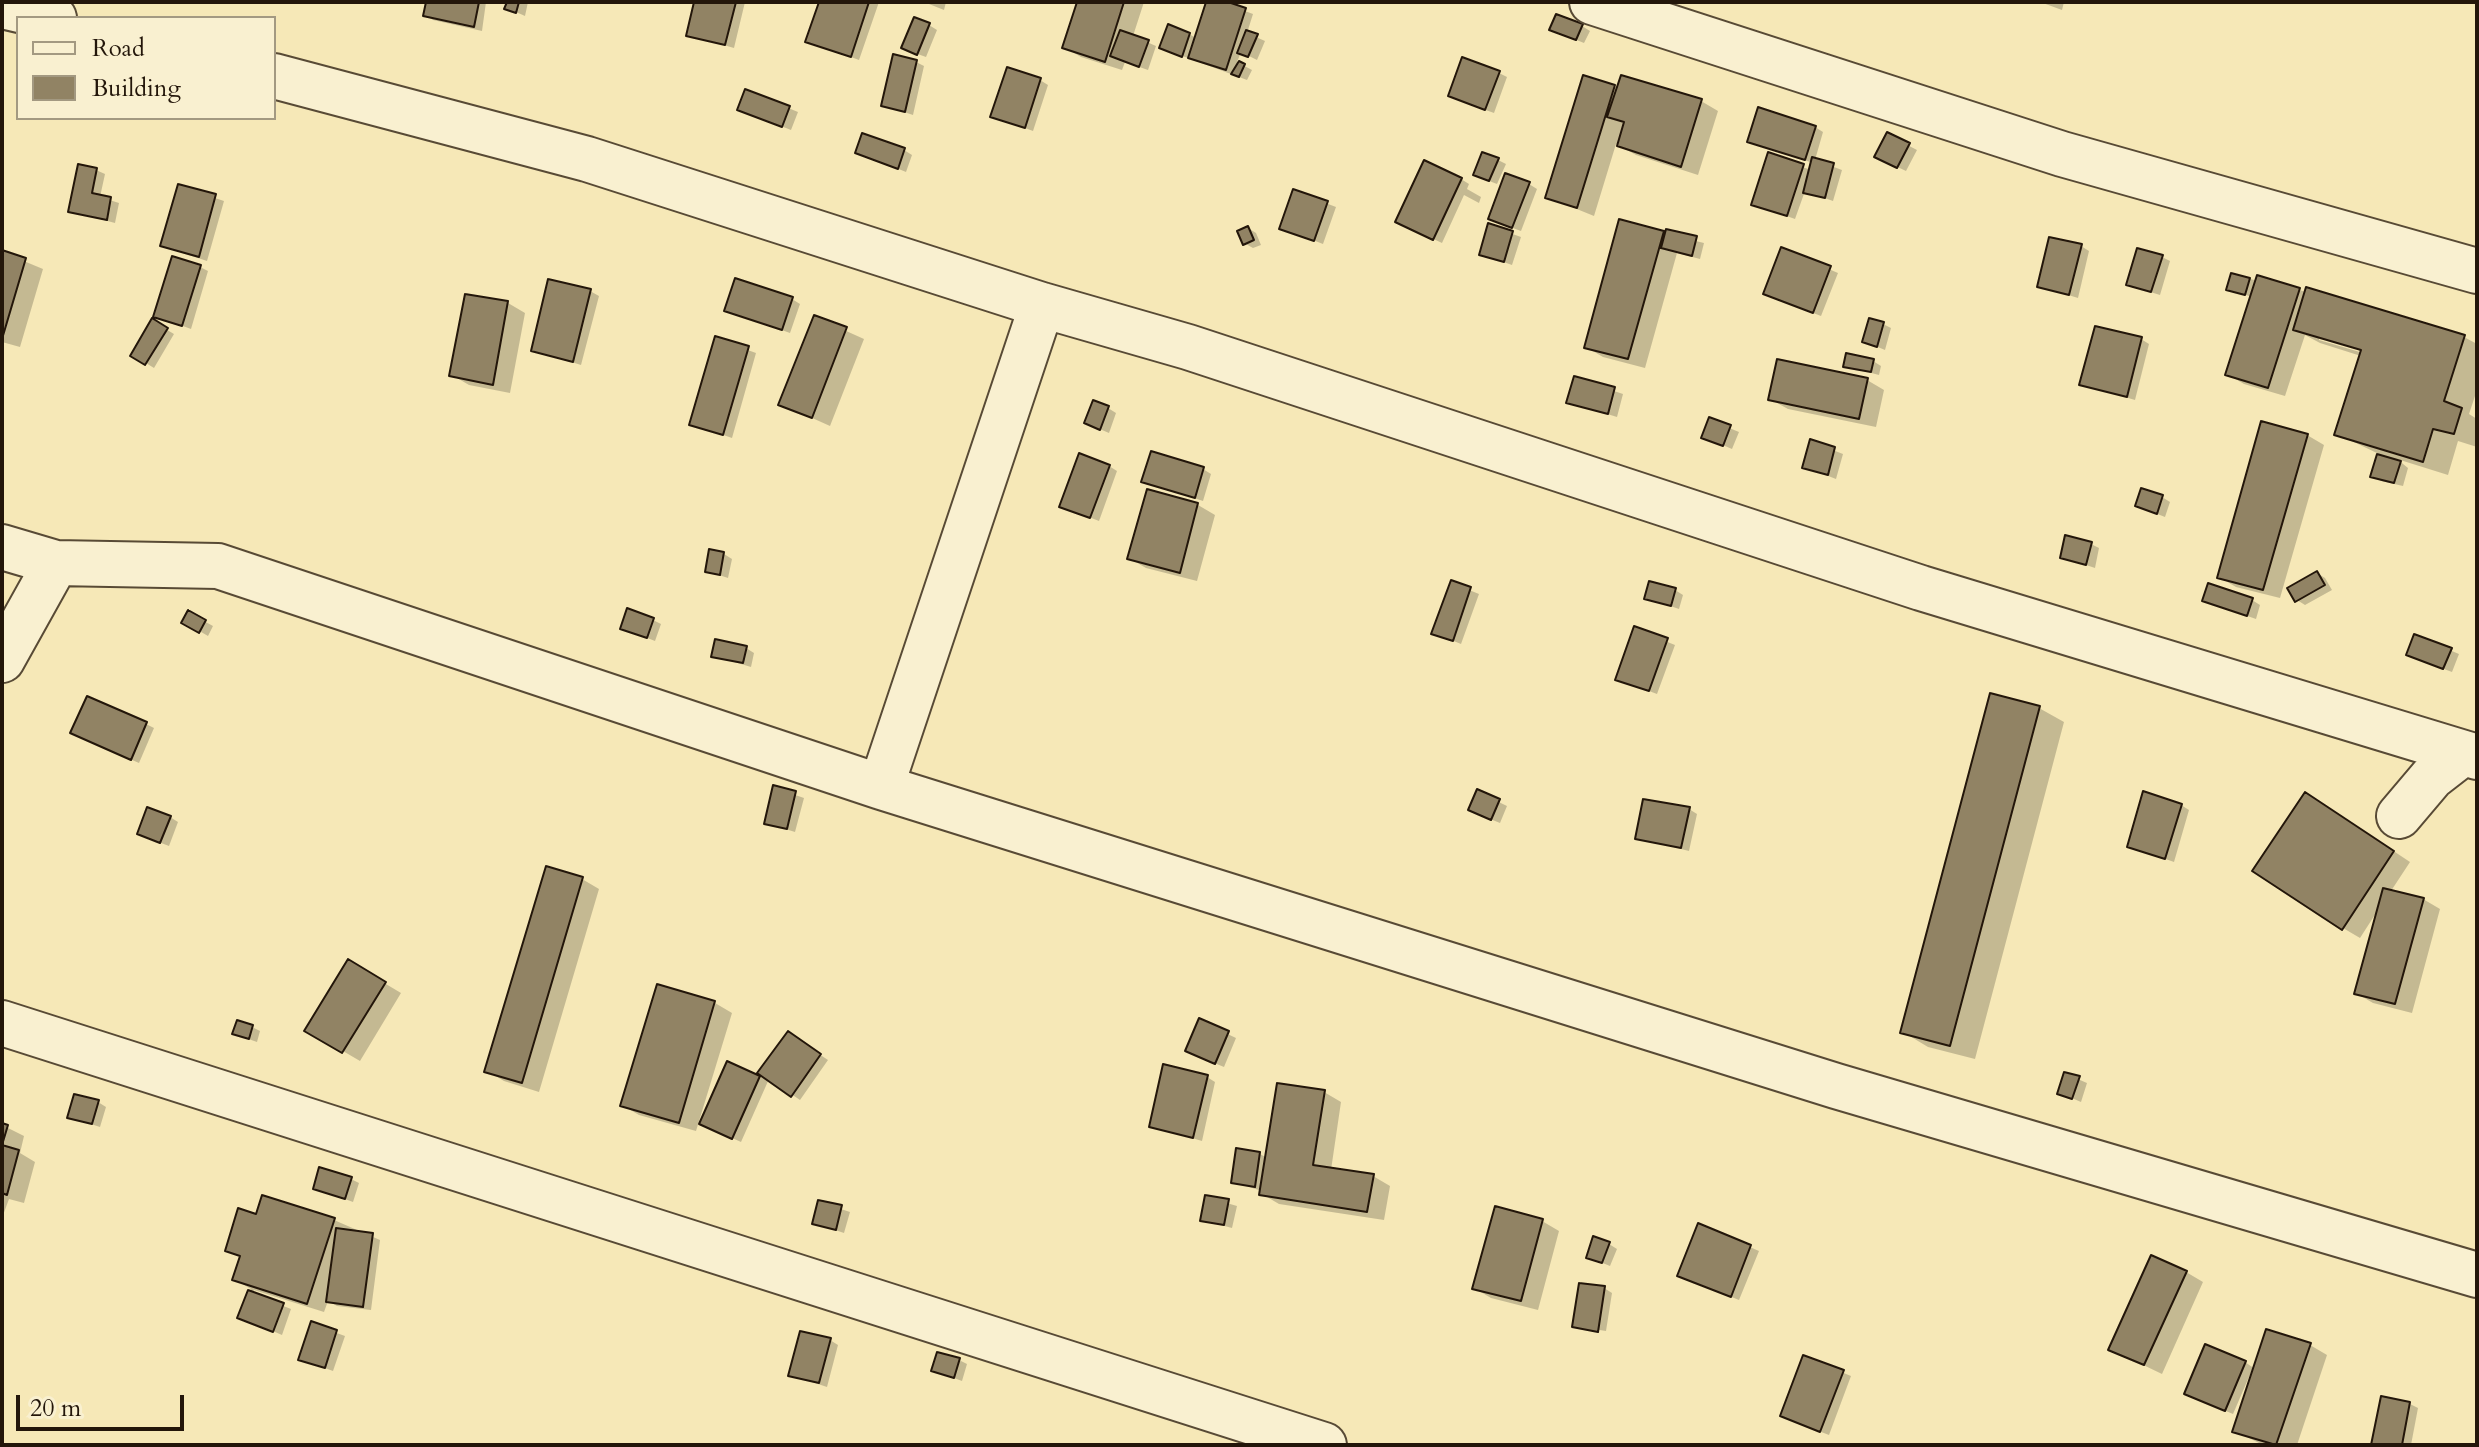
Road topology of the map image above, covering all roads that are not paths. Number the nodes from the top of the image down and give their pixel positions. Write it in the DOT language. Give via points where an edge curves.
graph roads {
  1 [pos="1592,2"];
  2 [pos="2,6"];
  3 [pos="45,16"];
  4 [pos="276,77"];
  5 [pos="2477,271"];
  6 [pos="1042,305"];
  7 [pos="2,547"];
  8 [pos="56,563"];
  9 [pos="2,660"];
  10 [pos="2470,755"];
  11 [pos="881,787"];
  12 [pos="2399,816"];
  13 [pos="2,1023"];
  14 [pos="2477,1275"];
  15 [pos="1324,1445"];
  1 -- 5 [label="street" via="2062,154"];
  2 -- 3 [label="street"];
  4 -- 6 [label="street" via="587,159"];
  6 -- 10 [label="street" via="1188,347 1921,588"];
  6 -- 11 [label="street"];
  7 -- 8 [label="street"];
  8 -- 9 [label="street"];
  8 -- 11 [label="street" via="218,566"];
  10 -- 12 [label="street" via="2432,777"];
  11 -- 14 [label="street" via="1821,1081"];
  13 -- 15 [label="street"];
}
